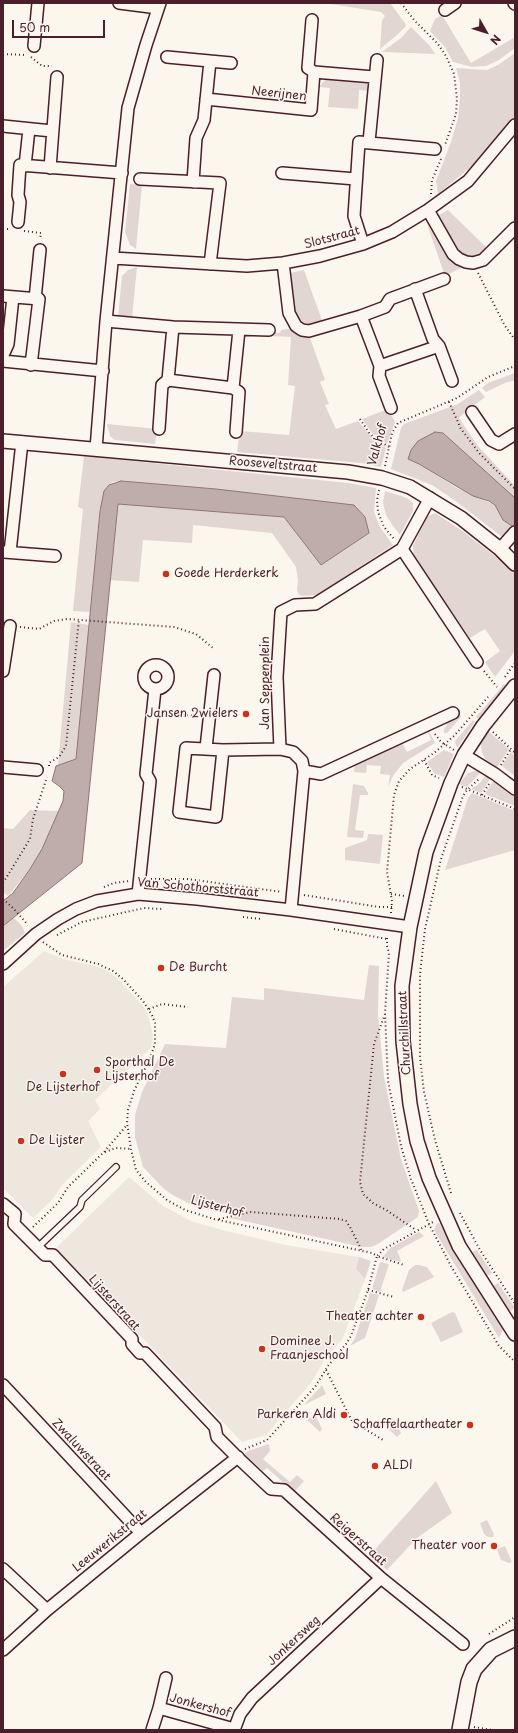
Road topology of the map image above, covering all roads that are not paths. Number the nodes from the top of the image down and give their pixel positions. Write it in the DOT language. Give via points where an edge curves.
graph roads {
  1 [pos="38,3"];
  2 [pos="118,3"];
  3 [pos="455,3"];
  4 [pos="159,5"];
  5 [pos="445,10"];
  6 [pos="312,20"];
  7 [pos="34,46"];
  8 [pos="167,57"];
  9 [pos="377,60"];
  10 [pos="210,61"];
  11 [pos="231,63"];
  12 [pos="314,72"];
  13 [pos="57,77"];
  14 [pos="374,77"];
  15 [pos="206,99"];
  16 [pos="515,125"];
  17 [pos="3,126"];
  18 [pos="29,129"];
  19 [pos="52,131"];
  20 [pos="369,142"];
  21 [pos="440,152"];
  22 [pos="25,166"];
  23 [pos="50,168"];
  24 [pos="122,173"];
  25 [pos="282,173"];
  26 [pos="140,179"];
  27 [pos="356,179"];
  28 [pos="193,182"];
  29 [pos="431,208"];
  30 [pos="18,222"];
  31 [pos="515,229"];
  32 [pos="363,244"];
  33 [pos="40,250"];
  34 [pos="113,258"];
  35 [pos="283,263"];
  36 [pos="210,264"];
  37 [pos="444,279"];
  38 [pos="415,289"];
  39 [pos="8,296"];
  40 [pos="35,299"];
  41 [pos="361,316"];
  42 [pos="106,321"];
  43 [pos="173,327"];
  44 [pos="239,330"];
  45 [pos="269,330"];
  46 [pos="439,346"];
  47 [pos="3,355"];
  48 [pos="3,361"];
  49 [pos="31,365"];
  50 [pos="380,366"];
  51 [pos="103,371"];
  52 [pos="168,380"];
  53 [pos="452,381"];
  54 [pos="233,388"];
  55 [pos="391,408"];
  56 [pos="472,412"];
  57 [pos="159,429"];
  58 [pos="236,432"];
  59 [pos="515,434"];
  60 [pos="3,441"];
  61 [pos="22,442"];
  62 [pos="96,449"];
  63 [pos="430,498"];
  64 [pos="8,515"];
  65 [pos="515,532"];
  66 [pos="402,549"];
  67 [pos="500,549"];
  68 [pos="7,552"];
  69 [pos="55,556"];
  70 [pos="515,564"];
  71 [pos="10,626"];
  72 [pos="477,662"];
  73 [pos="3,671"];
  74 [pos="214,674"];
  75 [pos="515,686"];
  76 [pos="155,689"];
  77 [pos="453,713"];
  78 [pos="206,748"];
  79 [pos="280,749"];
  80 [pos="223,750"];
  81 [pos="464,755"];
  82 [pos="3,767"];
  83 [pos="42,771"];
  84 [pos="304,771"];
  85 [pos="515,789"];
  86 [pos="138,894"];
  87 [pos="291,910"];
  88 [pos="410,927"];
  89 [pos="3,964"];
  90 [pos="116,1167"];
  91 [pos="3,1204"];
  92 [pos="38,1247"];
  93 [pos="515,1334"];
  94 [pos="3,1385"];
  95 [pos="238,1457"];
  96 [pos="141,1533"];
  97 [pos="3,1569"];
  98 [pos="382,1578"];
  99 [pos="47,1610"];
  100 [pos="515,1638"];
  101 [pos="463,1644"];
  102 [pos="3,1650"];
  103 [pos="166,1678"];
  104 [pos="158,1708"];
  105 [pos="234,1729"];
  106 [pos="469,1729"];
  107 [pos="152,1730"];
  1 -- 7 [label="street"];
  2 -- 4 [label="street"];
  3 -- 5 [label="street"];
  4 -- 24 [label="street" via="128,108"];
  6 -- 12 [label="street, Neerijnen" via="308,68"];
  8 -- 10 [label="street"];
  9 -- 14 [label="street"];
  10 -- 11 [label="street"];
  10 -- 15 [label="street"];
  12 -- 14 [label="street"];
  12 -- 15 [label="street, Neerijnen" via="311,110"];
  13 -- 19 [label="street"];
  14 -- 20 [label="street"];
  15 -- 28 [label="street" via="204,120 196,138"];
  16 -- 29 [label="street, Slotstraat" via="468,181"];
  17 -- 18 [label="street"];
  18 -- 19 [label="street"];
  18 -- 22 [label="street"];
  19 -- 23 [label="street"];
  20 -- 21 [label="street"];
  20 -- 27 [label="street" via="359,142"];
  22 -- 23 [label="street"];
  22 -- 30 [label="street" via="20,165"];
  23 -- 24 [label="street"];
  24 -- 34 [label="street"];
  25 -- 27 [label="street"];
  26 -- 28 [label="street"];
  27 -- 32 [label="street" via="354,216"];
  28 -- 36 [label="street" via="220,183"];
  29 -- 31 [label="street" via="453,254 459,259 473,263 483,260"];
  29 -- 32 [label="street, Slotstraat" via="392,232"];
  32 -- 35 [label="street, Slotstraat"];
  33 -- 40 [label="street"];
  34 -- 36 [label="street, Slotstraat"];
  34 -- 42 [label="street"];
  35 -- 36 [label="street, Slotstraat" via="247,266"];
  35 -- 41 [label="street" via="289,313 296,326 302,330 317,330"];
  37 -- 38 [label="street"];
  38 -- 41 [label="street" via="390,298 385,307"];
  38 -- 46 [label="street" via="433,339"];
  39 -- 40 [label="street"];
  39 -- 47 [label="street" via="8,344"];
  40 -- 49 [label="street" via="39,299"];
  41 -- 50 [label="street, Valkhof"];
  42 -- 43 [label="street"];
  42 -- 51 [label="street"];
  43 -- 44 [label="street"];
  43 -- 52 [label="street"];
  44 -- 45 [label="street"];
  44 -- 54 [label="street"];
  46 -- 50 [label="street"];
  46 -- 53 [label="street"];
  48 -- 49 [label="street"];
  49 -- 51 [label="street"];
  50 -- 55 [label="street, Valkhof" via="378,376"];
  51 -- 62 [label="street"];
  52 -- 54 [label="street"];
  52 -- 57 [label="street" via="162,385"];
  54 -- 58 [label="street" via="240,392"];
  56 -- 59 [label="street" via="491,440 499,444"];
  60 -- 61 [label="street, Rooseveltstraat"];
  61 -- 62 [label="street, Rooseveltstraat"];
  61 -- 64 [label="street"];
  62 -- 63 [label="street, Rooseveltstraat" via="348,472 382,478 410,487"];
  63 -- 66 [label="street, Jan Seppenplein"];
  63 -- 67 [label="street, Rooseveltstraat" via="461,518"];
  64 -- 68 [label="street"];
  65 -- 67 [label="street"];
  66 -- 72 [label="street"];
  66 -- 79 [label="street, Jan Seppenplein" via="315,604 295,605 281,612 277,677"];
  67 -- 70 [label="street, Rooseveltstraat"];
  68 -- 69 [label="street"];
  71 -- 73 [label="street"];
  74 -- 78 [label="street"];
  75 -- 81 [label="street, Churchillstraat"];
  76 -- 86 [label="street" via="146,774 150,781"];
  77 -- 84 [label="street" via="321,774"];
  78 -- 80 [label="street"];
  78 -- 80 [label="street" via="186,748 179,812 216,817"];
  79 -- 80 [label="street"];
  79 -- 84 [label="street" via="298,756"];
  81 -- 85 [label="street"];
  81 -- 88 [label="street, Churchillstraat" via="451,782 426,852"];
  82 -- 83 [label="street"];
  84 -- 87 [label="street"];
  86 -- 87 [label="street, Van Schothorststraat"];
  86 -- 89 [label="street, Van Schothorststraat" via="97,901 76,909 36,934"];
  87 -- 88 [label="street, Van Schothorststraat"];
  88 -- 93 [label="street, Churchillstraat" via="402,994 403,1041 417,1141 429,1178 463,1253"];
  90 -- 92 [label="lane" via="82,1200 80,1207"];
  91 -- 92 [label="street, Lijsterstraat" via="15,1214 14,1224"];
  92 -- 95 [label="street, Lijsterstraat" via="45,1255 53,1255 132,1339 132,1344 140,1353 145,1353 215,1427 217,1437"];
  94 -- 96 [label="street, Zwaluwstraat"];
  95 -- 96 [label="street, Leeuwerikstraat"];
  95 -- 98 [label="street, Reigerstraat" via="271,1488 284,1490"];
  96 -- 99 [label="street, Leeuwerikstraat"];
  97 -- 99 [label="street"];
  98 -- 101 [label="street, Reigerstraat"];
  98 -- 105 [label="street, Jonkersweg" via="252,1698 240,1714"];
  99 -- 102 [label="street, Leeuwerikstraat"];
  100 -- 106 [label="main road" via="491,1650 474,1669 469,1682"];
  103 -- 104 [label="street, Jonkershof"];
  104 -- 105 [label="street, Jonkershof"];
  104 -- 107 [label="street, Jonkershof"];
}
